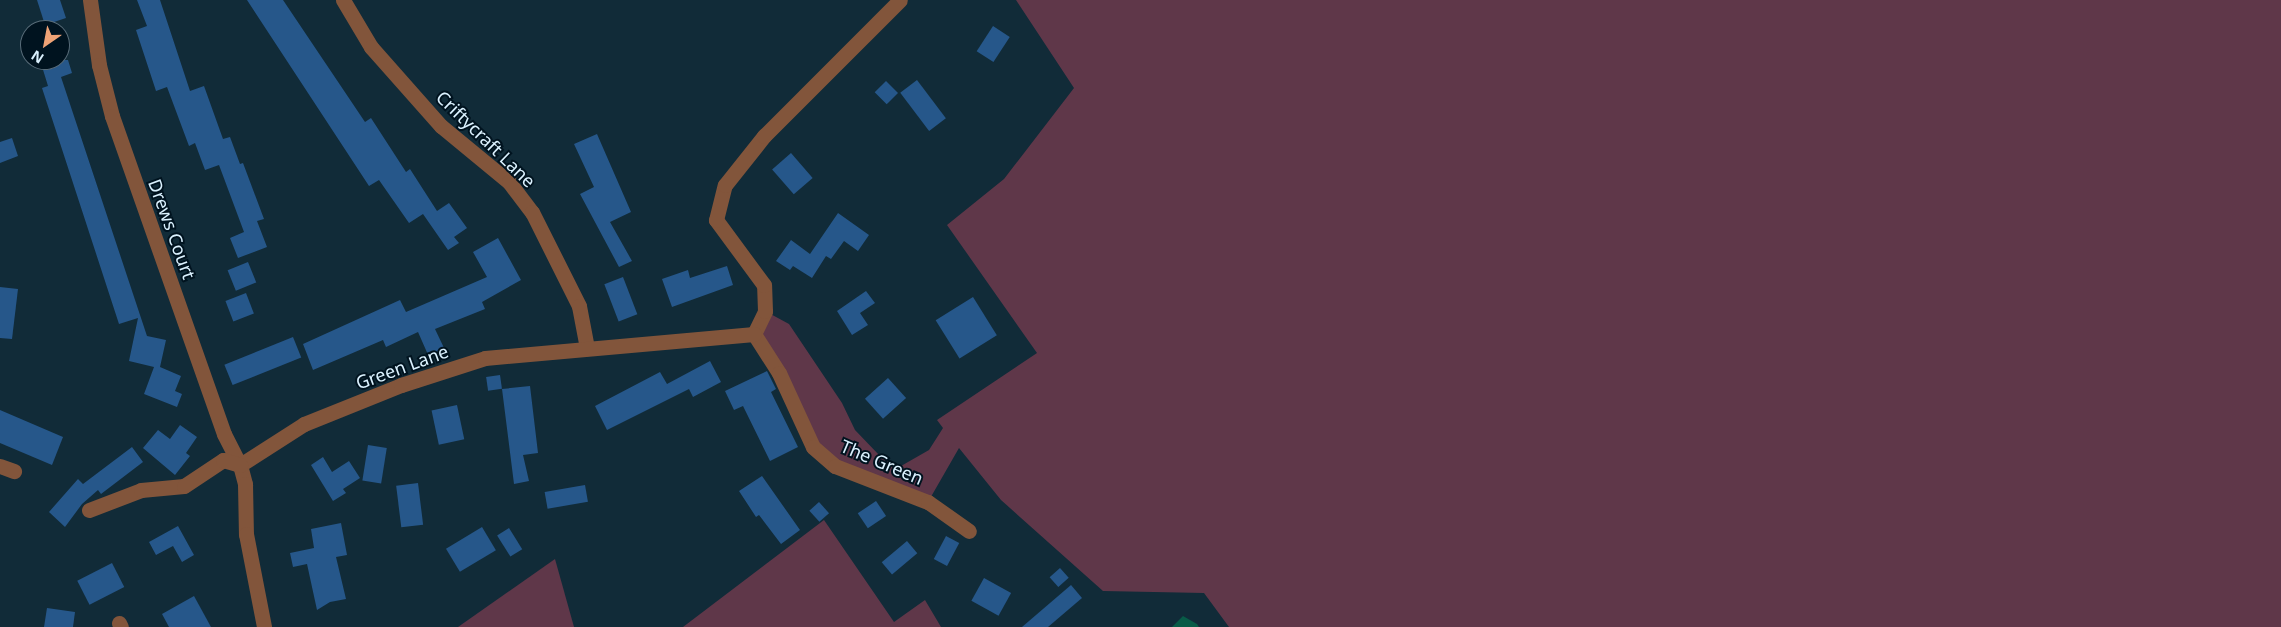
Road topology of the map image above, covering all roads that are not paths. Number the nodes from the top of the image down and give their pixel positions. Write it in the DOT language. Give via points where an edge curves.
graph roads {
  1 [pos="90,0"];
  2 [pos="344,0"];
  3 [pos="900,0"];
  4 [pos="754,334"];
  5 [pos="587,348"];
  6 [pos="240,465"];
  7 [pos="89,510"];
  8 [pos="969,531"];
  9 [pos="264,627"];
  1 -- 6 [label="street, Drews Court" via="99,65 112,116 224,434"];
  2 -- 5 [label="street, Criftycraft Lane" via="372,47 435,119 509,182 532,212 579,306"];
  3 -- 4 [label="street" via="764,136 725,185 716,220 764,285 766,311"];
  4 -- 5 [label="street, Green Lane"];
  4 -- 8 [label="street, The Green" via="779,373 813,447 835,466 928,502"];
  5 -- 6 [label="street, Green Lane" via="485,358 401,385 304,424"];
  6 -- 7 [label="street" via="223,460 184,486 141,490"];
  6 -- 9 [label="street" via="245,484 246,534"];
}
